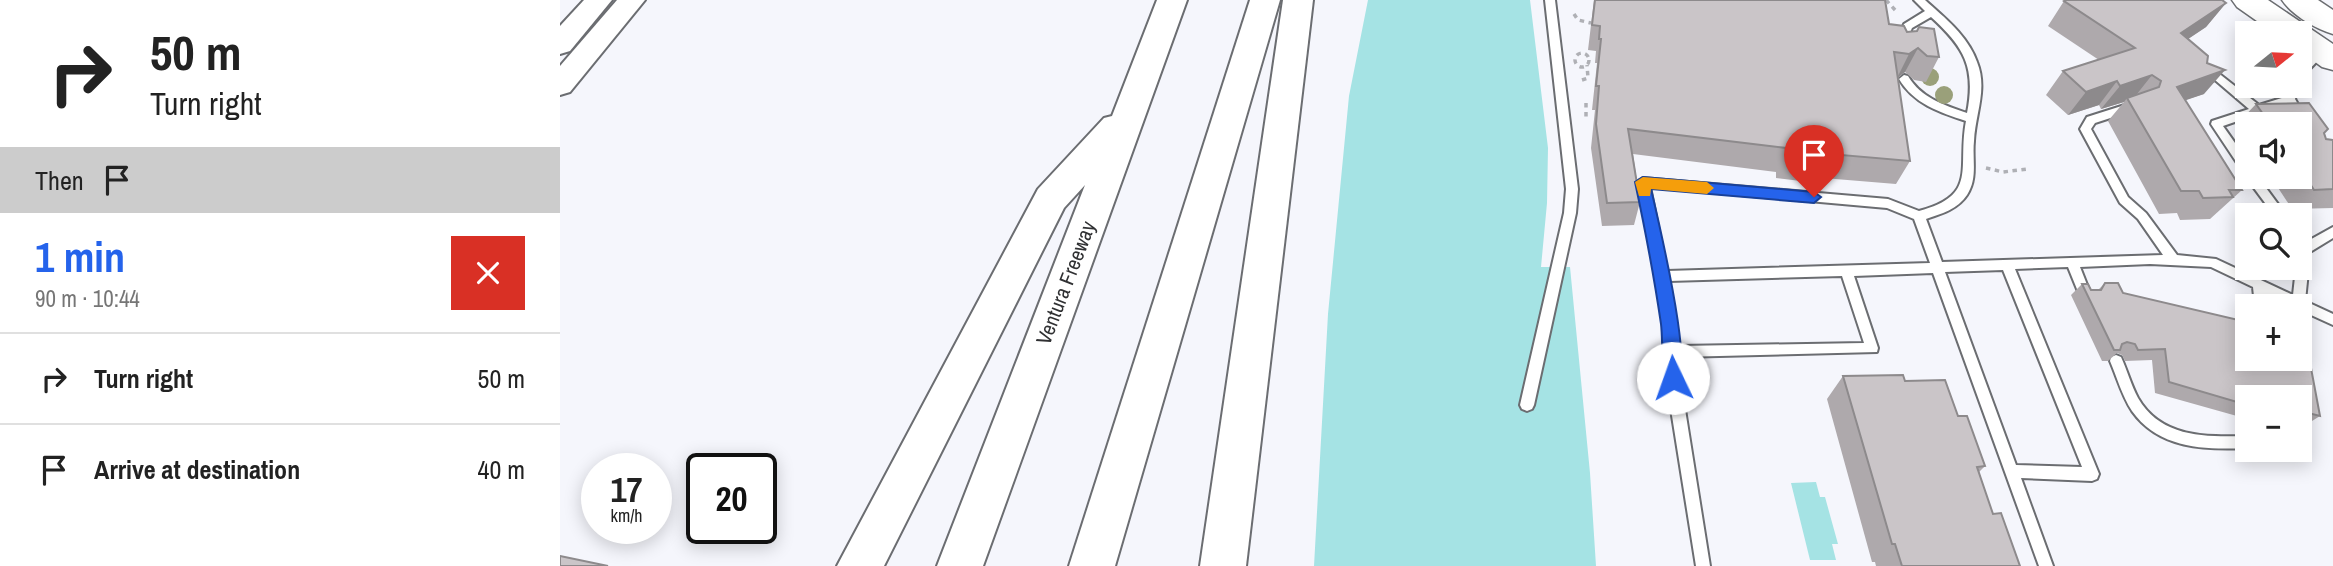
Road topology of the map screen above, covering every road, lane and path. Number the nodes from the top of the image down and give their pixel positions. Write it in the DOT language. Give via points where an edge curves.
graph roads {
  1 [pos="599,0"];
  2 [pos="632,0"];
  3 [pos="1171,0"];
  4 [pos="1265,0"];
  5 [pos="1298,0"];
  6 [pos="1550,0"];
  7 [pos="1919,0"];
  8 [pos="2247,0"];
  9 [pos="2297,0"];
  10 [pos="1572,9"];
  11 [pos="1931,12"];
  12 [pos="1591,23"];
  13 [pos="560,44"];
  14 [pos="2313,46"];
  15 [pos="1899,51"];
  16 [pos="1587,65"];
  17 [pos="1904,79"];
  18 [pos="560,85"];
  19 [pos="2193,85"];
  20 [pos="2290,99"];
  21 [pos="2134,105"];
  22 [pos="1131,110"];
  23 [pos="2258,110"];
  24 [pos="2252,112"];
  25 [pos="2297,112"];
  26 [pos="2235,118"];
  27 [pos="1973,119"];
  28 [pos="1586,127"];
  29 [pos="2235,147"];
  30 [pos="2278,189"];
  31 [pos="2262,191"];
  32 [pos="2271,203"];
  33 [pos="1919,216"];
  34 [pos="2333,232"];
  35 [pos="2312,241"];
  36 [pos="2174,260"];
  37 [pos="2072,262"];
  38 [pos="2007,265"];
  39 [pos="1937,268"];
  40 [pos="1846,271"];
  41 [pos="1662,276"];
  42 [pos="2259,286"];
  43 [pos="2260,294"];
  44 [pos="2276,294"];
  45 [pos="2085,295"];
  46 [pos="2312,310"];
  47 [pos="2333,320"];
  48 [pos="1673,352"];
  49 [pos="2116,361"];
  50 [pos="1527,405"];
  51 [pos="2235,443"];
  52 [pos="2012,471"];
  53 [pos="860,566"];
  54 [pos="960,566"];
  55 [pos="1092,566"];
  56 [pos="1223,566"];
  57 [pos="1703,566"];
  58 [pos="2046,566"];
  1 -- 13 [label="street"];
  2 -- 18 [label="street"];
  3 -- 22 [label="highway, Ventura Freeway"];
  4 -- 55 [label="highway"];
  5 -- 56 [label="highway"];
  6 -- 50 [label="lane" via="1572,189"];
  7 -- 11 [label="lane"];
  8 -- 14 [label="main road"];
  9 -- 14 [label="main road"];
  10 -- 12 [label="path" via="1578,20"];
  11 -- 15 [label="lane" via="1908,26"];
  11 -- 27 [label="lane" via="1953,32 1973,62 1977,102"];
  16 -- 16 [label="path" via="1588,53 1574,58 1576,63"];
  16 -- 28 [label="path" via="1588,78 1582,78"];
  17 -- 27 [label="lane" via="1925,100"];
  19 -- 23 [label="lane" via="2217,76"];
  20 -- 23 [label="lane"];
  20 -- 25 [label="lane"];
  21 -- 36 [label="lane" via="2091,120 2085,129 2124,200 2142,216"];
  22 -- 53 [label="highway" via="1051,199"];
  22 -- 54 [label="highway, Ventura Freeway"];
  23 -- 24 [label="lane"];
  26 -- 29 [label="lane" via="2216,124"];
  27 -- 33 [label="lane" via="1968,181 1959,197 1942,209"];
  30 -- 31 [label="lane"];
  31 -- 32 [label="lane"];
  33 -- 39 [label="lane"];
  33 -- 41 [label="lane" via="1888,204 1643,182"];
  34 -- 35 [label="lane"];
  36 -- 37 [label="lane"];
  36 -- 42 [label="lane" via="2212,262"];
  37 -- 38 [label="lane"];
  37 -- 45 [label="lane"];
  38 -- 39 [label="lane"];
  38 -- 52 [label="lane" via="2092,474"];
  39 -- 40 [label="lane"];
  39 -- 52 [label="lane"];
  40 -- 41 [label="lane"];
  40 -- 48 [label="lane" via="1872,348"];
  41 -- 48 [label="lane"];
  42 -- 43 [label="lane"];
  42 -- 44 [label="lane"];
  46 -- 47 [label="lane"];
  48 -- 57 [label="lane" via="1673,378"];
  49 -- 51 [label="lane" via="2136,405 2161,430 2202,444"];
  52 -- 58 [label="lane"];
}
